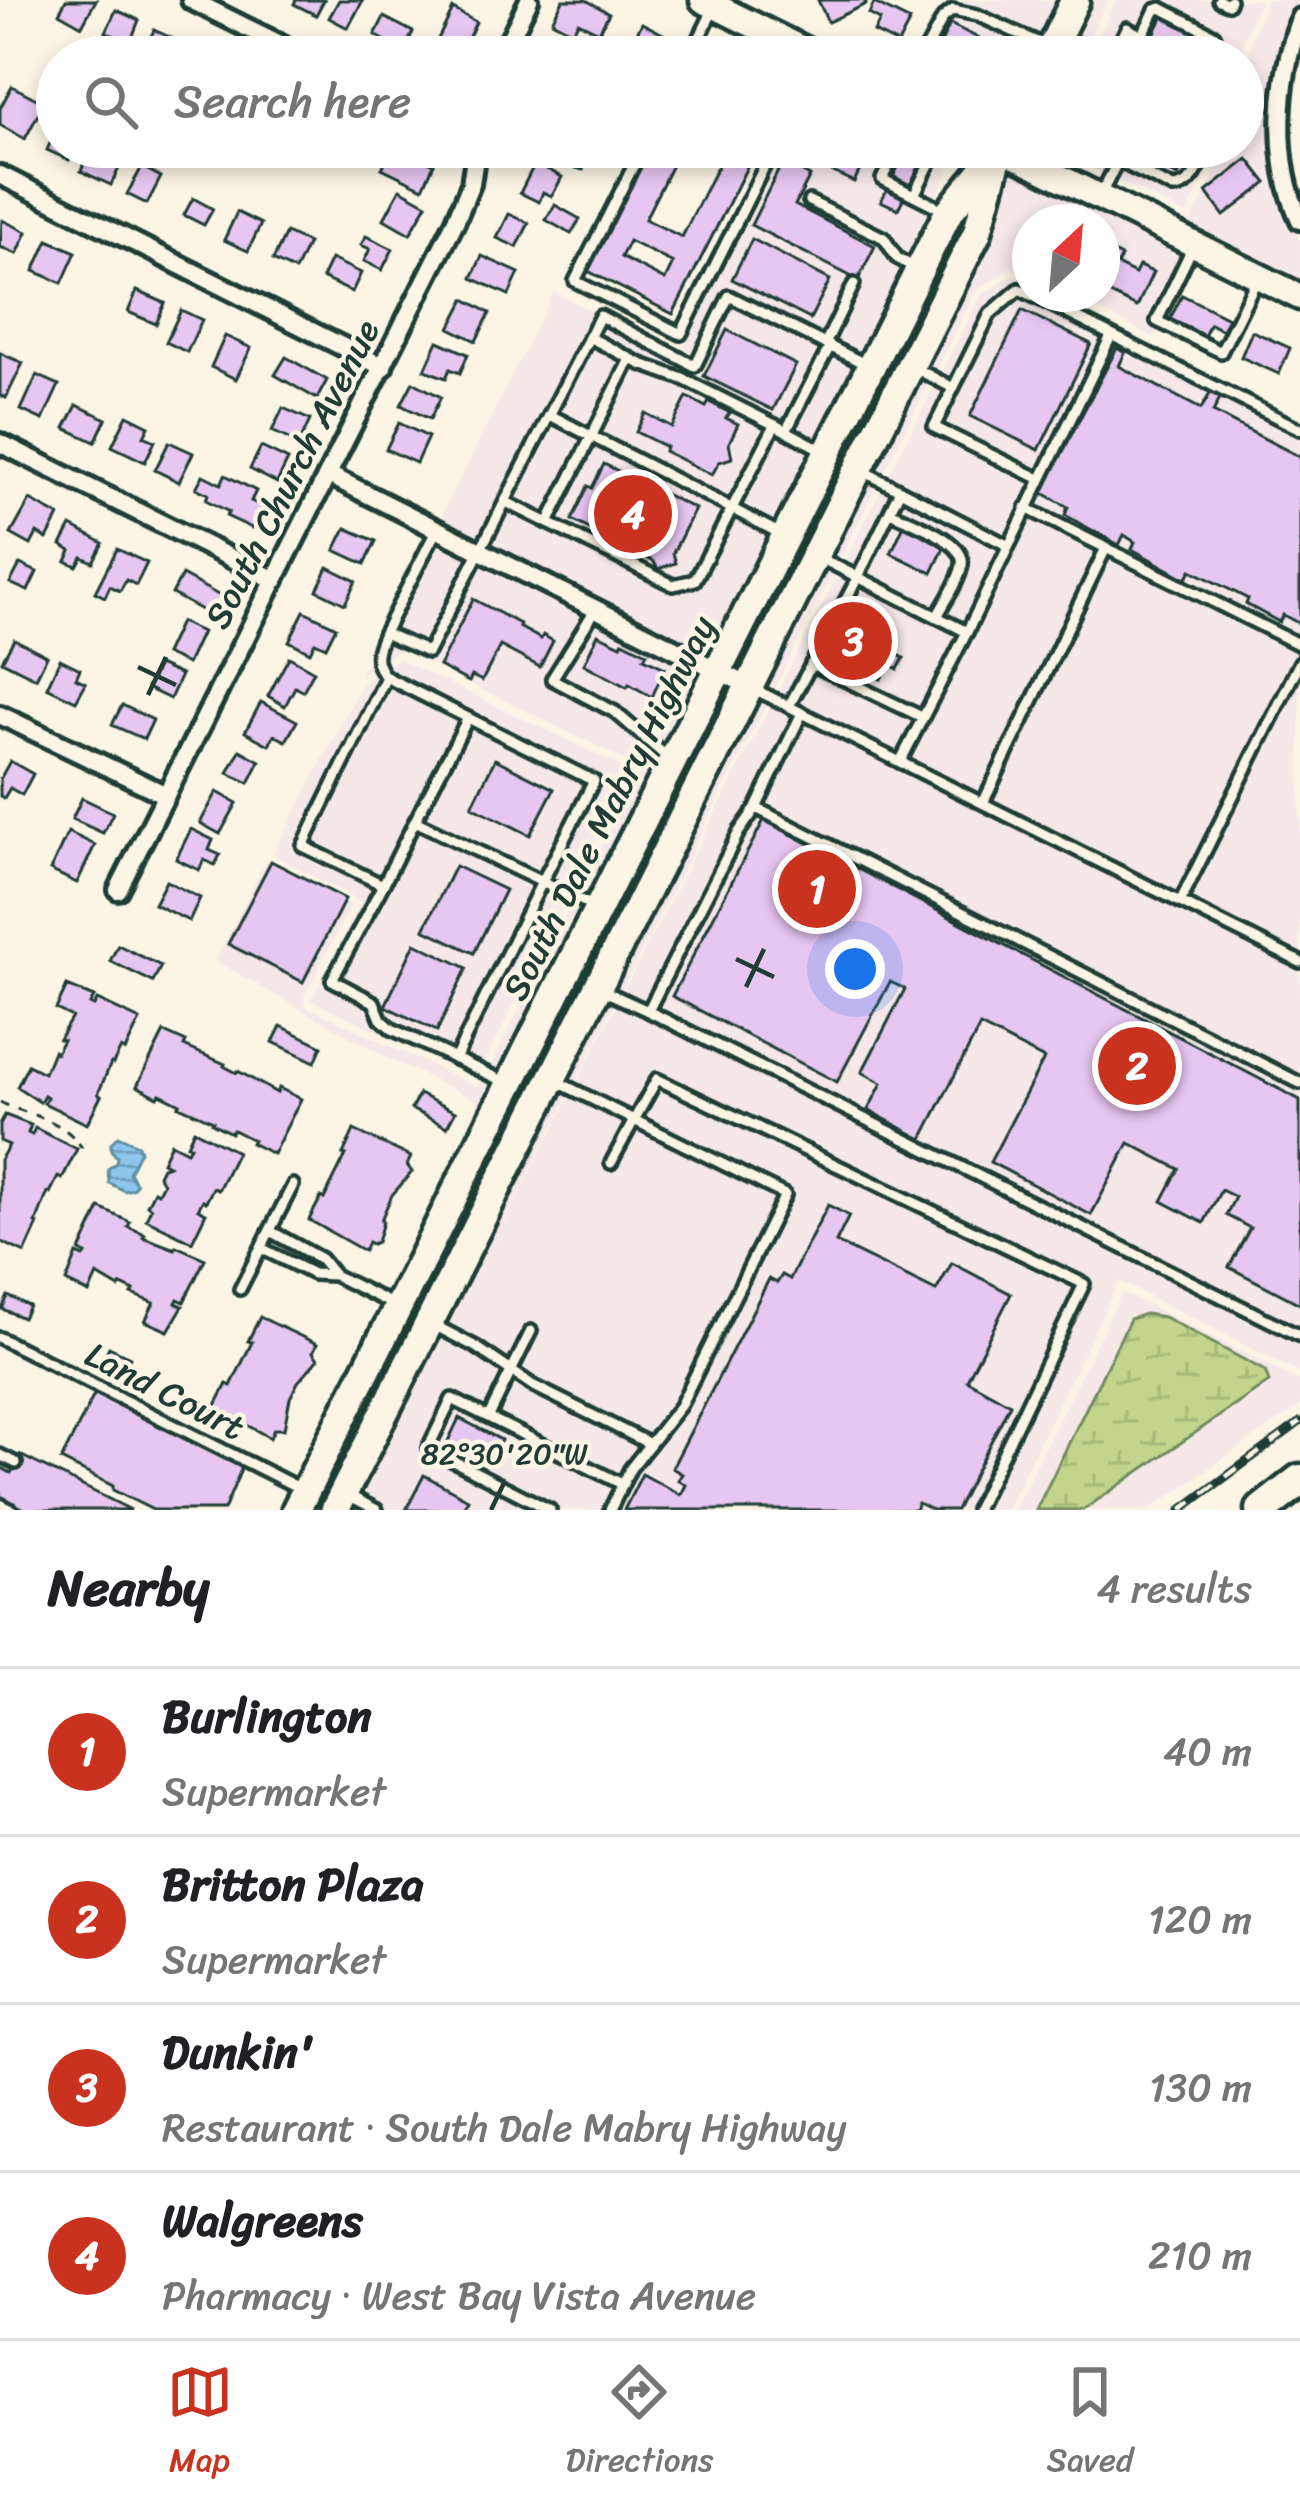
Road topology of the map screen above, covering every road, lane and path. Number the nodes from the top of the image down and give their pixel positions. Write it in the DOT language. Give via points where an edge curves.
graph roads {
  1 [pos="191,0"];
  2 [pos="529,0"];
  3 [pos="1075,0"];
  4 [pos="1219,0"];
  5 [pos="1230,0"];
  6 [pos="710,3"];
  7 [pos="1300,18"];
  8 [pos="264,36"];
  9 [pos="511,36"];
  10 [pos="700,36"];
  11 [pos="775,36"];
  12 [pos="933,36"];
  13 [pos="1029,36"];
  14 [pos="1057,36"];
  15 [pos="1122,36"];
  16 [pos="1142,36"];
  17 [pos="1214,36"];
  18 [pos="473,168"];
  19 [pos="632,168"];
  20 [pos="764,168"];
  21 [pos="888,168"];
  22 [pos="928,168"];
  23 [pos="983,168"];
  24 [pos="994,168"];
  25 [pos="1042,168"];
  26 [pos="1114,168"];
  27 [pos="1142,168"];
  28 [pos="1198,168"];
  29 [pos="0,175"];
  30 [pos="914,195"];
  31 [pos="1100,197"];
  32 [pos="809,201"];
  33 [pos="948,213"];
  34 [pos="1300,220"];
  35 [pos="1194,244"];
  36 [pos="920,270"];
  37 [pos="1258,276"];
  38 [pos="854,284"];
  39 [pos="1300,297"];
  40 [pos="1111,336"];
  41 [pos="589,338"];
  42 [pos="827,345"];
  43 [pos="630,358"];
  44 [pos="910,366"];
  45 [pos="382,367"];
  46 [pos="871,367"];
  47 [pos="953,388"];
  48 [pos="550,416"];
  49 [pos="775,425"];
  50 [pos="1300,429"];
  51 [pos="786,431"];
  52 [pos="591,436"];
  53 [pos="0,443"];
  54 [pos="828,453"];
  55 [pos="858,469"];
  56 [pos="329,475"];
  57 [pos="1040,479"];
  58 [pos="900,490"];
  59 [pos="506,502"];
  60 [pos="732,508"];
  61 [pos="1026,508"];
  62 [pos="890,512"];
  63 [pos="548,523"];
  64 [pos="437,529"];
  65 [pos="786,536"];
  66 [pos="1007,545"];
  67 [pos="1106,548"];
  68 [pos="481,551"];
  69 [pos="815,556"];
  70 [pos="858,578"];
  71 [pos="275,580"];
  72 [pos="596,609"];
  73 [pos="937,617"];
  74 [pos="967,632"];
  75 [pos="384,633"];
  76 [pos="1300,645"];
  77 [pos="1300,662"];
  78 [pos="812,664"];
  79 [pos="718,671"];
  80 [pos="386,677"];
  81 [pos="749,686"];
  82 [pos="789,706"];
  83 [pos="802,713"];
  84 [pos="0,715"];
  85 [pos="922,717"];
  86 [pos="469,718"];
  87 [pos="673,761"];
  88 [pos="900,762"];
  89 [pos="166,795"];
  90 [pos="983,803"];
  91 [pos="756,808"];
  92 [pos="415,821"];
  93 [pos="639,829"];
  94 [pos="542,882"];
  95 [pos="383,886"];
  96 [pos="118,890"];
  97 [pos="1180,902"];
  98 [pos="599,908"];
  99 [pos="1300,962"];
  100 [pos="598,985"];
  101 [pos="648,1011"];
  102 [pos="455,1059"];
  103 [pos="551,1079"];
  104 [pos="1300,1083"];
  105 [pos="510,1084"];
  106 [pos="0,1102"];
  107 [pos="634,1120"];
  108 [pos="82,1148"];
  109 [pos="611,1163"];
  110 [pos="293,1185"];
  111 [pos="270,1232"];
  112 [pos="261,1248"];
  113 [pos="334,1275"];
  114 [pos="240,1289"];
  115 [pos="399,1307"];
  116 [pos="430,1323"];
  117 [pos="531,1331"];
  118 [pos="1300,1336"];
  119 [pos="0,1338"];
  120 [pos="511,1371"];
  121 [pos="488,1416"];
  122 [pos="650,1444"];
  123 [pos="0,1455"];
  124 [pos="16,1463"];
  125 [pos="1300,1480"];
  126 [pos="622,1484"];
  127 [pos="301,1501"];
  128 [pos="339,1501"];
  129 [pos="0,1504"];
  130 [pos="11,1510"];
  131 [pos="377,1510"];
  132 [pos="550,1510"];
  133 [pos="610,1510"];
  134 [pos="976,1510"];
  135 [pos="1262,1510"];
  1 -- 8 [label="street"];
  2 -- 9 [label="street"];
  3 -- 14 [label="main road"];
  4 -- 5 [label="lane"];
  6 -- 10 [label="lane"];
  6 -- 11 [label="street"];
  7 -- 34 [label="street" via="1282,128 1288,194"];
  12 -- 13 [label="lane" via="953,10"];
  15 -- 16 [label="lane" via="1126,28"];
  16 -- 17 [label="lane" via="1161,8"];
  18 -- 45 [label="street, South Church Avenue"];
  19 -- 20 [label="lane" via="575,281 681,334"];
  21 -- 30 [label="lane" via="882,179"];
  22 -- 30 [label="lane"];
  23 -- 33 [label="main road, South Dale Mabry Highway"];
  24 -- 44 [label="main road, South Dale Mabry Highway" via="977,233"];
  25 -- 31 [label="street"];
  26 -- 31 [label="lane"];
  27 -- 28 [label="lane" via="1173,188"];
  29 -- 45 [label="street"];
  30 -- 33 [label="lane"];
  31 -- 35 [label="street"];
  32 -- 36 [label="lane" via="884,238 897,258"];
  33 -- 36 [label="main road, South Dale Mabry Highway"];
  35 -- 37 [label="street"];
  35 -- 37 [label="lane" via="1157,321 1221,352"];
  36 -- 46 [label="main road, South Dale Mabry Highway"];
  37 -- 39 [label="street"];
  38 -- 42 [label="lane"];
  40 -- 47 [label="lane" via="1019,289 990,314"];
  40 -- 50 [label="lane"];
  40 -- 57 [label="lane"];
  41 -- 42 [label="lane" via="600,316 695,366 730,296"];
  41 -- 43 [label="lane"];
  41 -- 48 [label="lane"];
  42 -- 46 [label="lane"];
  42 -- 51 [label="lane"];
  43 -- 49 [label="lane"];
  43 -- 52 [label="lane"];
  44 -- 47 [label="lane"];
  44 -- 55 [label="main road, South Dale Mabry Highway"];
  45 -- 56 [label="street, South Church Avenue"];
  46 -- 54 [label="main road, South Dale Mabry Highway"];
  47 -- 57 [label="lane" via="934,427"];
  48 -- 52 [label="lane"];
  48 -- 59 [label="lane"];
  49 -- 51 [label="lane"];
  49 -- 60 [label="lane"];
  51 -- 54 [label="lane"];
  52 -- 60 [label="lane"];
  52 -- 63 [label="lane"];
  53 -- 71 [label="street"];
  54 -- 65 [label="main road, South Dale Mabry Highway"];
  55 -- 58 [label="lane"];
  55 -- 69 [label="main road, South Dale Mabry Highway"];
  56 -- 64 [label="street"];
  56 -- 71 [label="street, South Church Avenue"];
  57 -- 61 [label="lane"];
  58 -- 62 [label="lane"];
  58 -- 66 [label="lane"];
  59 -- 63 [label="lane"];
  59 -- 68 [label="lane"];
  60 -- 63 [label="lane" via="695,580 673,585"];
  60 -- 65 [label="lane"];
  61 -- 66 [label="lane"];
  61 -- 67 [label="lane"];
  62 -- 70 [label="lane"];
  62 -- 73 [label="lane" via="962,554"];
  64 -- 68 [label="street"];
  64 -- 75 [label="lane"];
  65 -- 79 [label="main road, South Dale Mabry Highway"];
  66 -- 74 [label="lane"];
  67 -- 76 [label="lane"];
  67 -- 90 [label="lane"];
  68 -- 72 [label="street"];
  68 -- 75 [label="lane" via="428,652"];
  69 -- 70 [label="lane"];
  69 -- 81 [label="main road, South Dale Mabry Highway"];
  70 -- 73 [label="lane"];
  70 -- 78 [label="lane"];
  71 -- 89 [label="street, South Church Avenue"];
  72 -- 79 [label="street"];
  72 -- 87 [label="lane" via="552,679 615,712"];
  73 -- 74 [label="lane"];
  74 -- 85 [label="lane"];
  75 -- 80 [label="lane" via="376,652"];
  77 -- 97 [label="lane"];
  78 -- 82 [label="lane"];
  78 -- 85 [label="lane"];
  79 -- 81 [label="street"];
  79 -- 87 [label="main road, South Dale Mabry Highway"];
  80 -- 86 [label="lane"];
  80 -- 95 [label="lane" via="303,846"];
  81 -- 82 [label="lane"];
  81 -- 100 [label="main road, South Dale Mabry Highway"];
  82 -- 83 [label="lane"];
  83 -- 88 [label="lane"];
  83 -- 91 [label="lane"];
  84 -- 89 [label="street"];
  85 -- 88 [label="lane"];
  86 -- 92 [label="lane"];
  86 -- 94 [label="lane" via="594,781"];
  87 -- 93 [label="main road, South Dale Mabry Highway"];
  88 -- 90 [label="lane"];
  89 -- 96 [label="street, South Church Avenue"];
  90 -- 97 [label="lane"];
  91 -- 101 [label="lane"];
  91 -- 104 [label="lane"];
  92 -- 94 [label="lane"];
  92 -- 95 [label="lane"];
  93 -- 98 [label="main road, South Dale Mabry Highway"];
  93 -- 100 [label="main road" via="623,896 598,950"];
  94 -- 98 [label="lane"];
  94 -- 102 [label="lane"];
  95 -- 102 [label="lane" via="332,980 374,1002 392,1029"];
  97 -- 99 [label="lane"];
  98 -- 105 [label="main road, South Dale Mabry Highway"];
  100 -- 101 [label="lane"];
  100 -- 103 [label="main road, South Dale Mabry Highway"];
  101 -- 118 [label="lane"];
  102 -- 105 [label="lane"];
  103 -- 107 [label="lane"];
  103 -- 116 [label="main road, South Dale Mabry Highway"];
  105 -- 115 [label="main road, South Dale Mabry Highway"];
  106 -- 108 [label="path" via="61,1125"];
  107 -- 109 [label="lane"];
  107 -- 122 [label="lane" via="785,1195 680,1406"];
  107 -- 134 [label="lane" via="657,1078 1084,1285"];
  110 -- 111 [label="lane"];
  111 -- 112 [label="lane"];
  111 -- 113 [label="lane" via="322,1258"];
  112 -- 113 [label="lane" via="314,1274"];
  112 -- 114 [label="lane"];
  113 -- 115 [label="lane"];
  115 -- 116 [label="main road"];
  115 -- 127 [label="main road, South Dale Mabry Highway"];
  116 -- 120 [label="lane"];
  116 -- 128 [label="main road, South Dale Mabry Highway"];
  117 -- 120 [label="lane"];
  119 -- 127 [label="lane, Land Court"];
  120 -- 121 [label="lane"];
  120 -- 122 [label="lane"];
  121 -- 126 [label="lane"];
  121 -- 132 [label="lane" via="452,1399 428,1448"];
  122 -- 126 [label="lane"];
  123 -- 124 [label="lane"];
  125 -- 135 [label="highway"];
  126 -- 133 [label="lane"];
  128 -- 131 [label="lane"];
  129 -- 130 [label="lane"];
}
